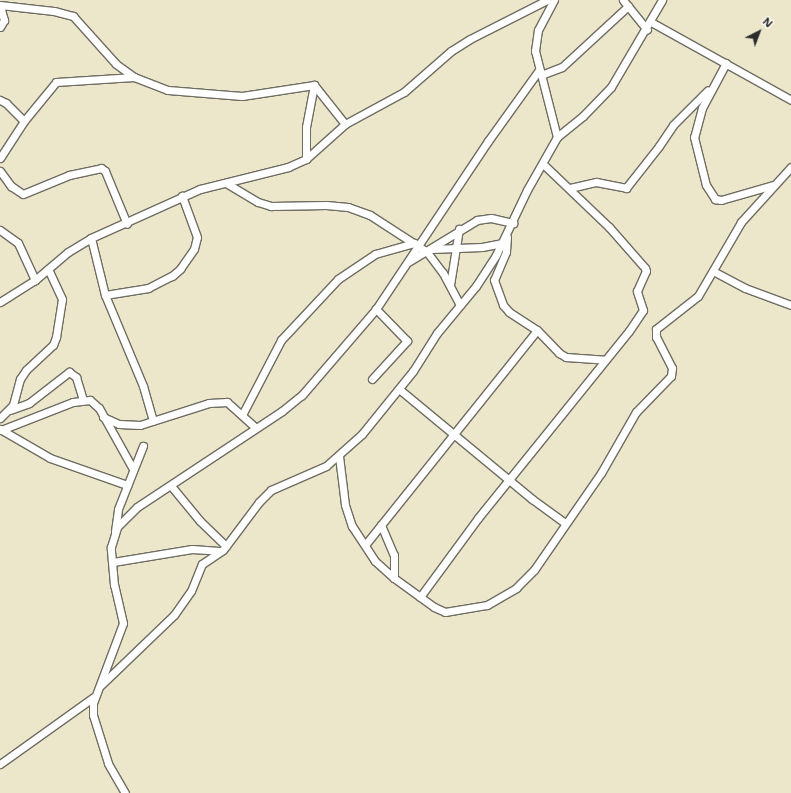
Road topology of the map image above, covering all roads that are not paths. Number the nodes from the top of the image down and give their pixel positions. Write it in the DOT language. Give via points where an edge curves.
graph roads {
  1 [pos="547,0"];
  2 [pos="554,0"];
  3 [pos="623,0"];
  4 [pos="662,0"];
  5 [pos="0,5"];
  6 [pos="628,6"];
  7 [pos="650,22"];
  8 [pos="0,27"];
  9 [pos="647,30"];
  10 [pos="726,63"];
  11 [pos="540,72"];
  12 [pos="134,77"];
  13 [pos="314,85"];
  14 [pos="711,88"];
  15 [pos="0,100"];
  16 [pos="791,100"];
  17 [pos="24,121"];
  18 [pos="345,124"];
  19 [pos="556,137"];
  20 [pos="0,158"];
  21 [pos="306,159"];
  22 [pos="543,164"];
  23 [pos="791,167"];
  24 [pos="0,171"];
  25 [pos="226,182"];
  26 [pos="775,184"];
  27 [pos="570,188"];
  28 [pos="182,196"];
  29 [pos="512,223"];
  30 [pos="127,224"];
  31 [pos="460,229"];
  32 [pos="0,230"];
  33 [pos="507,235"];
  34 [pos="91,238"];
  35 [pos="503,243"];
  36 [pos="416,244"];
  37 [pos="456,249"];
  38 [pos="429,250"];
  39 [pos="408,262"];
  40 [pos="48,269"];
  41 [pos="713,271"];
  42 [pos="35,280"];
  43 [pos="450,285"];
  44 [pos="105,295"];
  45 [pos="0,302"];
  46 [pos="460,305"];
  47 [pos="791,306"];
  48 [pos="376,309"];
  49 [pos="537,330"];
  50 [pos="605,360"];
  51 [pos="372,378"];
  52 [pos="399,389"];
  53 [pos="83,400"];
  54 [pos="8,410"];
  55 [pos="242,415"];
  56 [pos="103,417"];
  57 [pos="0,418"];
  58 [pos="153,421"];
  59 [pos="255,427"];
  60 [pos="1,429"];
  61 [pos="452,434"];
  62 [pos="143,446"];
  63 [pos="339,456"];
  64 [pos="133,469"];
  65 [pos="510,479"];
  66 [pos="127,485"];
  67 [pos="172,486"];
  68 [pos="565,523"];
  69 [pos="381,525"];
  70 [pos="115,533"];
  71 [pos="365,545"];
  72 [pos="226,546"];
  73 [pos="219,551"];
  74 [pos="113,562"];
  75 [pos="394,578"];
  76 [pos="420,597"];
  77 [pos="100,686"];
  78 [pos="94,697"];
  79 [pos="0,764"];
  80 [pos="125,793"];
  1 -- 18 [label="street" via="470,39 451,51 404,92"];
  2 -- 11 [label="street" via="535,38 535,52"];
  3 -- 6 [label="street"];
  4 -- 7 [label="street"];
  5 -- 8 [label="street" via="4,20"];
  5 -- 12 [label="street" via="54,11 73,16 116,64"];
  6 -- 9 [label="street"];
  6 -- 11 [label="street" via="562,67"];
  7 -- 9 [label="street"];
  7 -- 10 [label="street"];
  9 -- 19 [label="street" via="605,95"];
  10 -- 14 [label="street"];
  10 -- 16 [label="street"];
  11 -- 19 [label="street"];
  11 -- 36 [label="street"];
  12 -- 13 [label="street" via="168,90 223,96 260,95"];
  12 -- 17 [label="street" via="56,82"];
  13 -- 18 [label="street"];
  13 -- 21 [label="street" via="306,127"];
  14 -- 26 [label="street" via="694,137 711,195 721,200"];
  14 -- 27 [label="street" via="672,125 626,188 596,182"];
  15 -- 17 [label="street"];
  17 -- 20 [label="street"];
  18 -- 21 [label="street"];
  19 -- 22 [label="street"];
  21 -- 25 [label="street" via="288,167"];
  22 -- 27 [label="street"];
  22 -- 29 [label="street" via="527,190"];
  23 -- 26 [label="street"];
  24 -- 30 [label="street" via="11,186 23,194 69,175 101,168 105,171"];
  25 -- 28 [label="street"];
  25 -- 36 [label="street" via="258,202 271,206 348,207 375,218"];
  26 -- 41 [label="street" via="741,222 727,242"];
  27 -- 50 [label="street" via="609,227 646,271 638,286 642,310 640,316"];
  28 -- 30 [label="street"];
  28 -- 44 [label="street" via="197,237 194,250 180,269 148,288"];
  29 -- 31 [label="street" via="484,218"];
  29 -- 33 [label="street"];
  30 -- 34 [label="street"];
  31 -- 37 [label="street"];
  31 -- 38 [label="street"];
  32 -- 42 [label="street" via="18,243"];
  33 -- 35 [label="street"];
  33 -- 49 [label="street" via="506,252 494,286 509,312"];
  34 -- 40 [label="street"];
  34 -- 44 [label="street"];
  35 -- 37 [label="street"];
  35 -- 46 [label="street" via="476,286"];
  36 -- 38 [label="street"];
  36 -- 39 [label="street"];
  36 -- 55 [label="street" via="375,254 338,279 281,340"];
  37 -- 38 [label="street"];
  37 -- 43 [label="street"];
  38 -- 39 [label="street"];
  38 -- 43 [label="street"];
  39 -- 48 [label="street"];
  40 -- 42 [label="street"];
  40 -- 54 [label="street" via="62,299 59,326 53,345 20,379 16,400"];
  41 -- 47 [label="street" via="745,288"];
  41 -- 68 [label="street" via="689,305 656,330 656,337 672,368 671,376 636,412 601,473"];
  42 -- 45 [label="street"];
  43 -- 46 [label="street"];
  44 -- 58 [label="street" via="143,386"];
  46 -- 52 [label="street" via="437,333"];
  48 -- 51 [label="street" via="407,341"];
  48 -- 59 [label="street" via="302,395"];
  49 -- 50 [label="street" via="566,357"];
  49 -- 61 [label="street"];
  50 -- 65 [label="street"];
  52 -- 61 [label="street"];
  52 -- 63 [label="street"];
  53 -- 54 [label="street" via="76,377 69,372 29,403"];
  53 -- 56 [label="street" via="95,403"];
  53 -- 60 [label="street"];
  54 -- 57 [label="street"];
  55 -- 58 [label="street" via="227,402 219,402"];
  55 -- 59 [label="street"];
  56 -- 58 [label="street" via="127,426"];
  56 -- 64 [label="street"];
  59 -- 67 [label="street"];
  60 -- 66 [label="street" via="50,458"];
  61 -- 65 [label="street"];
  61 -- 69 [label="street"];
  62 -- 64 [label="street"];
  63 -- 71 [label="street" via="348,515"];
  63 -- 72 [label="street" via="326,466 271,490 248,514"];
  64 -- 66 [label="street"];
  65 -- 68 [label="street"];
  65 -- 76 [label="street" via="450,553"];
  66 -- 70 [label="street" via="118,509"];
  67 -- 70 [label="street" via="126,516"];
  67 -- 72 [label="street" via="200,521"];
  68 -- 76 [label="street" via="526,579 497,600 487,605 445,612"];
  69 -- 71 [label="street"];
  69 -- 75 [label="street" via="394,555"];
  70 -- 74 [label="street" via="111,547"];
  71 -- 75 [label="street" via="375,561"];
  72 -- 73 [label="street"];
  73 -- 74 [label="street" via="192,549"];
  73 -- 77 [label="street" via="202,564 191,592 174,615"];
  74 -- 77 [label="street" via="114,585 123,623"];
  75 -- 76 [label="street"];
  77 -- 78 [label="street"];
  78 -- 79 [label="street"];
  78 -- 80 [label="street" via="93,715 100,741 108,763"];
}
